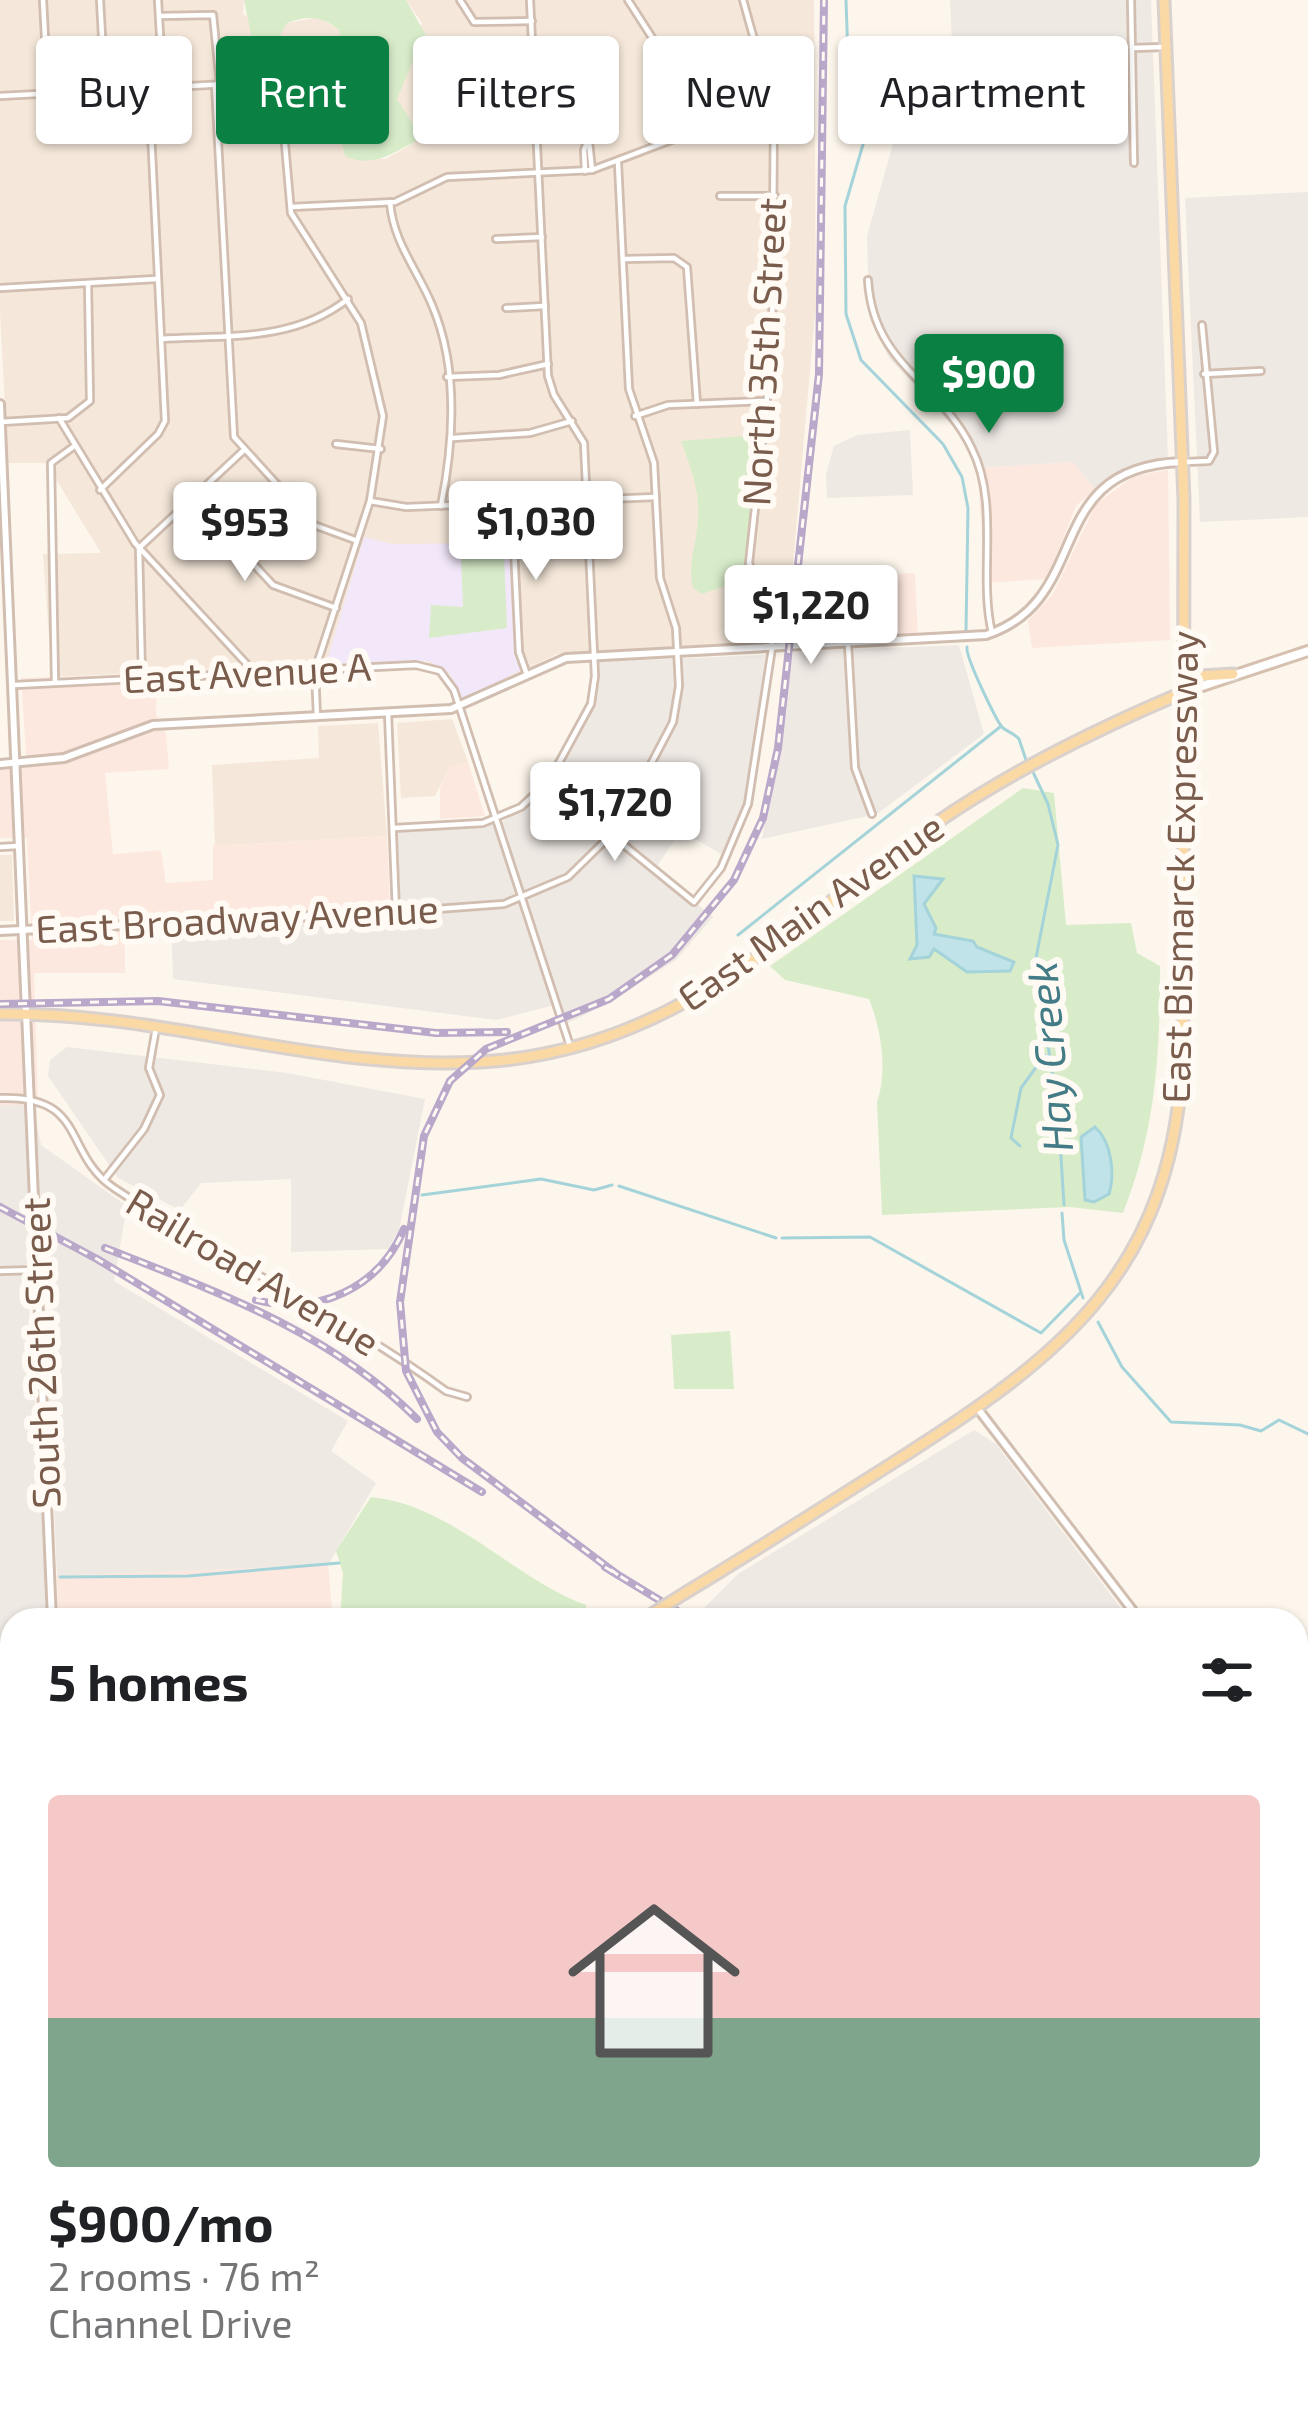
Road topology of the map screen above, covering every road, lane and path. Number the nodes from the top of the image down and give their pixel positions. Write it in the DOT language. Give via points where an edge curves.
graph roads {
  1 [pos="43,0"];
  2 [pos="100,0"];
  3 [pos="158,0"];
  4 [pos="460,0"];
  5 [pos="530,0"];
  6 [pos="628,0"];
  7 [pos="743,0"];
  8 [pos="1131,0"];
  9 [pos="1164,0"];
  10 [pos="159,16"];
  11 [pos="532,22"];
  12 [pos="45,36"];
  13 [pos="102,36"];
  14 [pos="160,36"];
  15 [pos="533,36"];
  16 [pos="651,36"];
  17 [pos="754,36"];
  18 [pos="1166,46"];
  19 [pos="1133,48"];
  20 [pos="216,68"];
  21 [pos="36,94"];
  22 [pos="0,96"];
  23 [pos="152,144"];
  24 [pos="219,144"];
  25 [pos="284,144"];
  26 [pos="538,144"];
  27 [pos="589,144"];
  28 [pos="664,144"];
  29 [pos="774,144"];
  30 [pos="618,163"];
  31 [pos="1135,163"];
  32 [pos="589,170"];
  33 [pos="539,173"];
  34 [pos="720,196"];
  35 [pos="775,196"];
  36 [pos="390,202"];
  37 [pos="290,207"];
  38 [pos="542,237"];
  39 [pos="496,239"];
  40 [pos="622,260"];
  41 [pos="158,279"];
  42 [pos="868,280"];
  43 [pos="88,283"];
  44 [pos="0,288"];
  45 [pos="348,299"];
  46 [pos="545,306"];
  47 [pos="506,308"];
  48 [pos="1202,325"];
  49 [pos="227,335"];
  50 [pos="161,339"];
  51 [pos="548,364"];
  52 [pos="1261,371"];
  53 [pos="1204,374"];
  54 [pos="447,377"];
  55 [pos="767,401"];
  56 [pos="0,404"];
  57 [pos="697,404"];
  58 [pos="635,416"];
  59 [pos="58,418"];
  60 [pos="573,421"];
  61 [pos="1,422"];
  62 [pos="453,438"];
  63 [pos="336,444"];
  64 [pos="73,447"];
  65 [pos="381,449"];
  66 [pos="244,450"];
  67 [pos="1,459"];
  68 [pos="1183,462"];
  69 [pos="100,490"];
  70 [pos="656,497"];
  71 [pos="193,499"];
  72 [pos="587,500"];
  73 [pos="370,501"];
  74 [pos="512,503"];
  75 [pos="441,506"];
  76 [pos="3,525"];
  77 [pos="358,541"];
  78 [pos="140,548"];
  79 [pos="4,603"];
  80 [pos="336,608"];
  81 [pos="992,633"];
  82 [pos="848,644"];
  83 [pos="772,648"];
  84 [pos="1308,651"];
  85 [pos="678,652"];
  86 [pos="1184,655"];
  87 [pos="594,656"];
  88 [pos="315,670"];
  89 [pos="526,672"];
  90 [pos="255,673"];
  91 [pos="1233,674"];
  92 [pos="0,678"];
  93 [pos="142,678"];
  94 [pos="12,681"];
  95 [pos="55,682"];
  96 [pos="1184,692"];
  97 [pos="459,707"];
  98 [pos="388,713"];
  99 [pos="317,717"];
  100 [pos="16,763"];
  101 [pos="0,764"];
  102 [pos="872,814"];
  103 [pos="496,819"];
  104 [pos="393,828"];
  105 [pos="613,836"];
  106 [pos="20,846"];
  107 [pos="0,847"];
  108 [pos="523,899"];
  109 [pos="396,912"];
  110 [pos="24,930"];
  111 [pos="0,931"];
  112 [pos="0,1014"];
  113 [pos="28,1014"];
  114 [pos="156,1028"];
  115 [pos="571,1048"];
  116 [pos="0,1098"];
  117 [pos="31,1099"];
  118 [pos="104,1180"];
  119 [pos="37,1270"];
  120 [pos="0,1271"];
  121 [pos="467,1397"];
  122 [pos="978,1409"];
  123 [pos="51,1608"];
  124 [pos="661,1608"];
  125 [pos="1131,1608"];
  1 -- 12 [label="street"];
  2 -- 13 [label="street"];
  3 -- 10 [label="street"];
  4 -- 11 [label="street" via="478,24"];
  5 -- 11 [label="street"];
  6 -- 16 [label="street"];
  7 -- 17 [label="street, North 35th Street"];
  8 -- 19 [label="street"];
  9 -- 18 [label="main road, East Bismarck Expressway"];
  10 -- 14 [label="street"];
  10 -- 20 [label="street" via="213,15"];
  11 -- 15 [label="street"];
  18 -- 19 [label="street"];
  18 -- 68 [label="main road, East Bismarck Expressway"];
  19 -- 31 [label="street"];
  21 -- 22 [label="street"];
  23 -- 41 [label="street"];
  24 -- 49 [label="street"];
  25 -- 37 [label="street"];
  26 -- 33 [label="street"];
  27 -- 32 [label="street"];
  28 -- 30 [label="street"];
  29 -- 35 [label="street, North 35th Street"];
  30 -- 32 [label="street"];
  30 -- 40 [label="street, East Broadway Avenue"];
  32 -- 33 [label="street"];
  33 -- 36 [label="street" via="447,177"];
  33 -- 38 [label="street"];
  34 -- 35 [label="street"];
  35 -- 55 [label="street, North 35th Street"];
  36 -- 37 [label="street"];
  36 -- 54 [label="street" via="394,232 437,318"];
  37 -- 45 [label="street"];
  38 -- 39 [label="street"];
  38 -- 46 [label="street"];
  40 -- 57 [label="street" via="674,258 687,267"];
  40 -- 58 [label="street, East Broadway Avenue"];
  41 -- 43 [label="street"];
  41 -- 50 [label="street"];
  42 -- 81 [label="street" via="885,344 954,421 977,460"];
  43 -- 44 [label="street"];
  43 -- 59 [label="street" via="92,397 76,415"];
  45 -- 49 [label="street" via="299,329"];
  45 -- 65 [label="street" via="380,395"];
  46 -- 47 [label="street"];
  46 -- 51 [label="street"];
  48 -- 53 [label="street"];
  49 -- 50 [label="street"];
  49 -- 66 [label="street" via="232,433"];
  50 -- 69 [label="street" via="163,428"];
  51 -- 54 [label="street"];
  51 -- 60 [label="street" via="554,395"];
  52 -- 53 [label="street"];
  53 -- 68 [label="street" via="1214,452 1209,461"];
  54 -- 62 [label="street"];
  55 -- 57 [label="street"];
  55 -- 83 [label="street, North 35th Street" via="749,568 770,615"];
  56 -- 61 [label="street, South 26th Street"];
  57 -- 58 [label="street"];
  58 -- 70 [label="street, East Broadway Avenue" via="654,463"];
  59 -- 61 [label="street"];
  59 -- 64 [label="street"];
  60 -- 62 [label="street"];
  60 -- 72 [label="street" via="584,442"];
  61 -- 67 [label="street, South 26th Street"];
  62 -- 75 [label="street"];
  63 -- 65 [label="street"];
  64 -- 69 [label="street"];
  64 -- 95 [label="street" via="52,460"];
  65 -- 73 [label="street"];
  66 -- 71 [label="street"];
  66 -- 77 [label="street" via="314,526"];
  67 -- 76 [label="street, South 26th Street"];
  68 -- 81 [label="street" via="1140,467 1102,488 1080,514 1042,597"];
  68 -- 86 [label="main road, East Bismarck Expressway"];
  69 -- 78 [label="street"];
  70 -- 72 [label="street"];
  70 -- 85 [label="street, East Broadway Avenue" via="661,578"];
  71 -- 78 [label="street"];
  71 -- 80 [label="street" via="273,585"];
  72 -- 74 [label="street"];
  72 -- 87 [label="street"];
  73 -- 75 [label="street"];
  73 -- 77 [label="street"];
  74 -- 75 [label="street"];
  74 -- 89 [label="street"];
  76 -- 79 [label="street, South 26th Street"];
  77 -- 80 [label="street"];
  78 -- 90 [label="street"];
  78 -- 93 [label="street"];
  79 -- 94 [label="street, South 26th Street"];
  80 -- 88 [label="street"];
  81 -- 82 [label="street"];
  82 -- 83 [label="street"];
  82 -- 102 [label="street" via="855,768"];
  83 -- 85 [label="street"];
  83 -- 105 [label="street, North 35th Street" via="748,804 721,868 694,902"];
  84 -- 91 [label="main road, East Main Avenue"];
  85 -- 87 [label="street"];
  85 -- 105 [label="street, East Broadway Avenue" via="670,734"];
  86 -- 91 [label="main road" via="1201,676"];
  86 -- 96 [label="main road, East Bismarck Expressway"];
  87 -- 89 [label="street"];
  87 -- 103 [label="street" via="591,704 553,775 527,803"];
  88 -- 90 [label="street, East Avenue A"];
  88 -- 97 [label="street, East Avenue A" via="429,666 449,681"];
  88 -- 99 [label="street"];
  89 -- 97 [label="street"];
  90 -- 93 [label="street, East Avenue A"];
  91 -- 96 [label="main road, East Main Avenue"];
  92 -- 94 [label="street, East Avenue A"];
  93 -- 95 [label="street, East Avenue A"];
  94 -- 95 [label="street, East Avenue A"];
  94 -- 100 [label="street, South 26th Street"];
  96 -- 115 [label="main road, East Main Avenue" via="977,796 719,986 642,1025"];
  96 -- 122 [label="main road, East Bismarck Expressway" via="1183,1057 1166,1168 1133,1246 1094,1306 1049,1356"];
  97 -- 98 [label="street"];
  97 -- 103 [label="street"];
  98 -- 99 [label="street"];
  98 -- 104 [label="street"];
  99 -- 100 [label="street" via="153,725 73,755"];
  100 -- 101 [label="street"];
  100 -- 106 [label="street, South 26th Street"];
  103 -- 104 [label="street"];
  103 -- 108 [label="street"];
  104 -- 109 [label="street"];
  105 -- 108 [label="street, East Broadway Avenue" via="577,870"];
  106 -- 107 [label="street"];
  106 -- 110 [label="street, South 26th Street"];
  108 -- 109 [label="street, East Broadway Avenue"];
  108 -- 115 [label="street"];
  109 -- 110 [label="street, East Broadway Avenue"];
  110 -- 111 [label="street, East Broadway Avenue"];
  110 -- 113 [label="street, South 26th Street"];
  112 -- 113 [label="main road, East Main Avenue"];
  113 -- 114 [label="main road, East Main Avenue"];
  113 -- 117 [label="street, South 26th Street"];
  114 -- 115 [label="main road, East Main Avenue" via="429,1063"];
  114 -- 118 [label="street" via="149,1068 160,1094"];
  116 -- 117 [label="street"];
  117 -- 118 [label="street, Railroad Avenue" via="68,1120"];
  117 -- 119 [label="street, South 26th Street"];
  118 -- 121 [label="street, Railroad Avenue"];
  119 -- 120 [label="street"];
  119 -- 123 [label="street, South 26th Street"];
  122 -- 124 [label="main road, East Bismarck Expressway, bridge"];
  122 -- 125 [label="street"];
}
